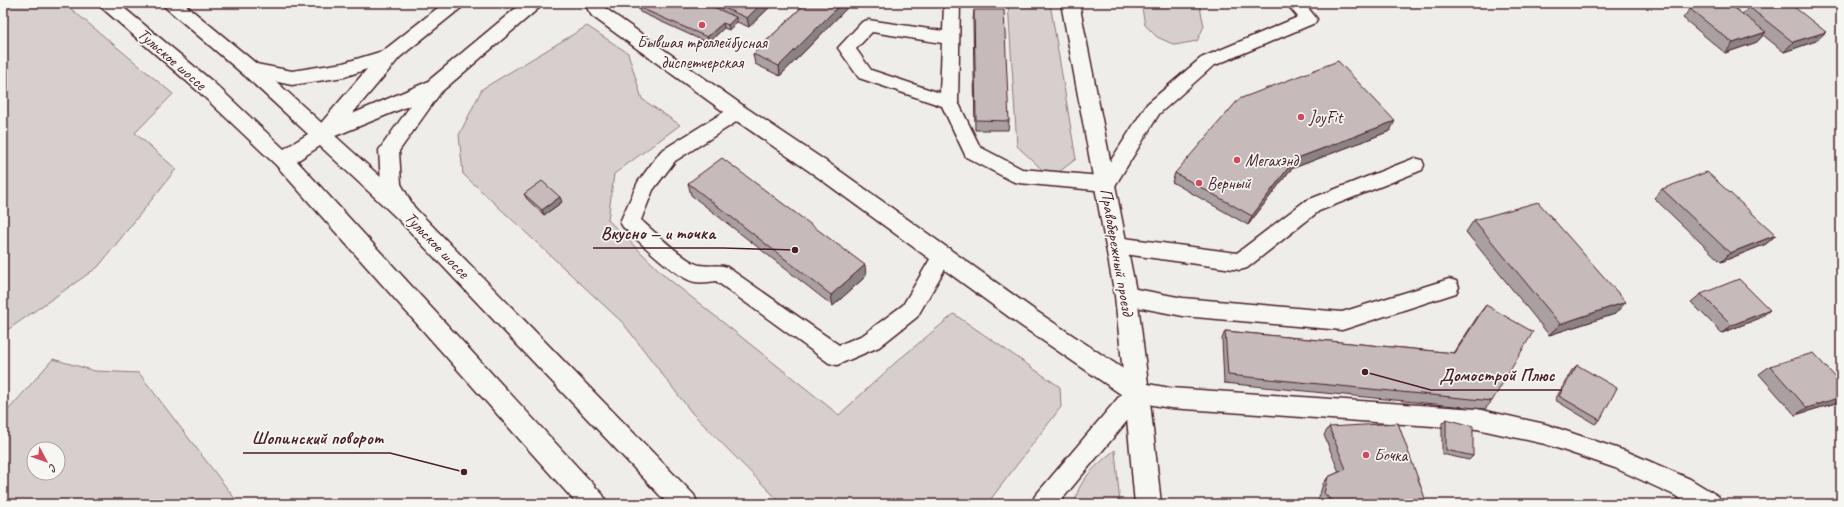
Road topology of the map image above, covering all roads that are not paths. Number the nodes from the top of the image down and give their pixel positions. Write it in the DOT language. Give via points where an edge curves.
graph roads {
  1 [pos="107,3"];
  2 [pos="171,3"];
  3 [pos="456,3"];
  4 [pos="534,3"];
  5 [pos="593,3"];
  6 [pos="952,3"];
  7 [pos="1070,3"];
  8 [pos="1294,3"];
  9 [pos="1311,11"];
  10 [pos="951,38"];
  11 [pos="388,56"];
  12 [pos="251,70"];
  13 [pos="434,87"];
  14 [pos="949,102"];
  15 [pos="738,112"];
  16 [pos="322,134"];
  17 [pos="283,160"];
  18 [pos="1415,165"];
  19 [pos="1106,184"];
  20 [pos="407,214"];
  21 [pos="1117,245"];
  22 [pos="943,255"];
  23 [pos="1449,286"];
  24 [pos="1126,296"];
  25 [pos="1137,392"];
  26 [pos="594,504"];
  27 [pos="685,504"];
  28 [pos="1043,504"];
  29 [pos="1148,504"];
  30 [pos="1710,504"];
  1 -- 17 [label="main road, Тульское шоссе" via="206,87"];
  2 -- 12 [label="main road, Тульское шоссе"];
  3 -- 11 [label="main road"];
  4 -- 13 [label="main road"];
  5 -- 15 [label="main road" via="598,12"];
  6 -- 10 [label="lane"];
  7 -- 19 [label="main road, Правобережный проезд"];
  8 -- 9 [label="lane"];
  9 -- 19 [label="lane" via="1207,62 1153,109"];
  10 -- 14 [label="lane"];
  10 -- 14 [label="lane" via="868,26 847,48 865,74"];
  11 -- 12 [label="main road" via="344,70 292,78"];
  11 -- 16 [label="main road"];
  12 -- 16 [label="main road, Тульское шоссе"];
  13 -- 16 [label="main road"];
  13 -- 20 [label="main road" via="389,150 390,184"];
  14 -- 19 [label="lane" via="973,152 1019,176"];
  15 -- 22 [label="main road"];
  15 -- 22 [label="lane" via="668,156 646,187 630,222 670,257 696,274 720,273 837,356 871,341 910,311"];
  16 -- 17 [label="main road"];
  16 -- 20 [label="main road, Тульское шоссе"];
  17 -- 26 [label="main road, Тульское шоссе"];
  18 -- 21 [label="lane" via="1312,206 1240,262"];
  19 -- 21 [label="main road, Правобережный проезд"];
  20 -- 27 [label="main road, Тульское шоссе"];
  21 -- 24 [label="main road, Правобережный проезд"];
  22 -- 25 [label="main road" via="1028,318"];
  23 -- 24 [label="lane" via="1342,321 1183,307"];
  24 -- 25 [label="main road, Правобережный проезд"];
  25 -- 28 [label="lane"];
  25 -- 29 [label="main road, Правобережный проезд"];
  25 -- 30 [label="lane" via="1170,398 1477,419 1545,434 1620,459 1682,487"];
}
